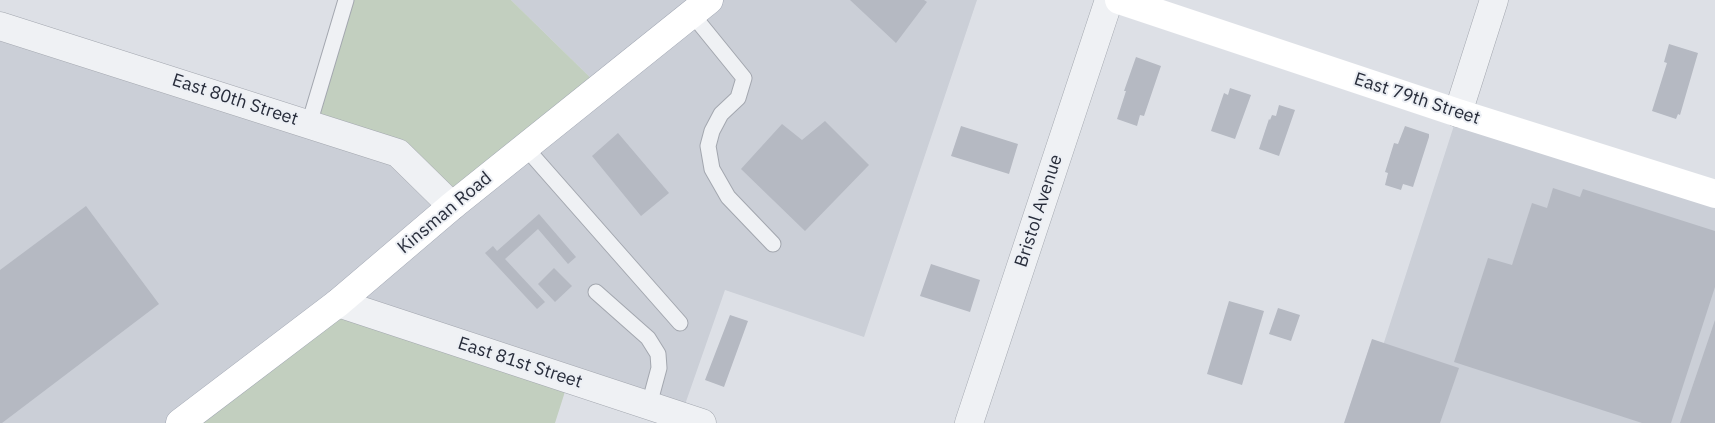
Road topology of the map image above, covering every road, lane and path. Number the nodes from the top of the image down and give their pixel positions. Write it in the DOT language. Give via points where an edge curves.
graph roads {
  1 [pos="346,0"];
  2 [pos="1109,0"];
  3 [pos="1120,0"];
  4 [pos="1494,0"];
  5 [pos="700,7"];
  6 [pos="0,26"];
  7 [pos="1458,113"];
  8 [pos="309,124"];
  9 [pos="526,147"];
  10 [pos="1715,194"];
  11 [pos="452,206"];
  12 [pos="773,244"];
  13 [pos="596,292"];
  14 [pos="338,302"];
  15 [pos="680,323"];
  16 [pos="649,405"];
  17 [pos="180,423"];
  18 [pos="702,423"];
  19 [pos="969,423"];
  1 -- 8 [label="lane"];
  2 -- 19 [label="street, Bristol Avenue"];
  3 -- 7 [label="main road, East 79th Street"];
  4 -- 7 [label="street"];
  5 -- 9 [label="main road, Kinsman Road"];
  5 -- 12 [label="lane" via="744,78 738,98 721,114 712,131 708,146 712,169 728,197"];
  6 -- 8 [label="street, East 80th Street"];
  7 -- 10 [label="main road, East 79th Street"];
  8 -- 11 [label="street, East 80th Street" via="398,153"];
  9 -- 11 [label="main road, Kinsman Road"];
  9 -- 15 [label="lane"];
  11 -- 14 [label="main road, Kinsman Road"];
  13 -- 16 [label="lane" via="648,338 658,354 659,368"];
  14 -- 16 [label="street, East 81st Street"];
  14 -- 17 [label="main road, Kinsman Road"];
  16 -- 18 [label="street, East 81st Street"];
}
